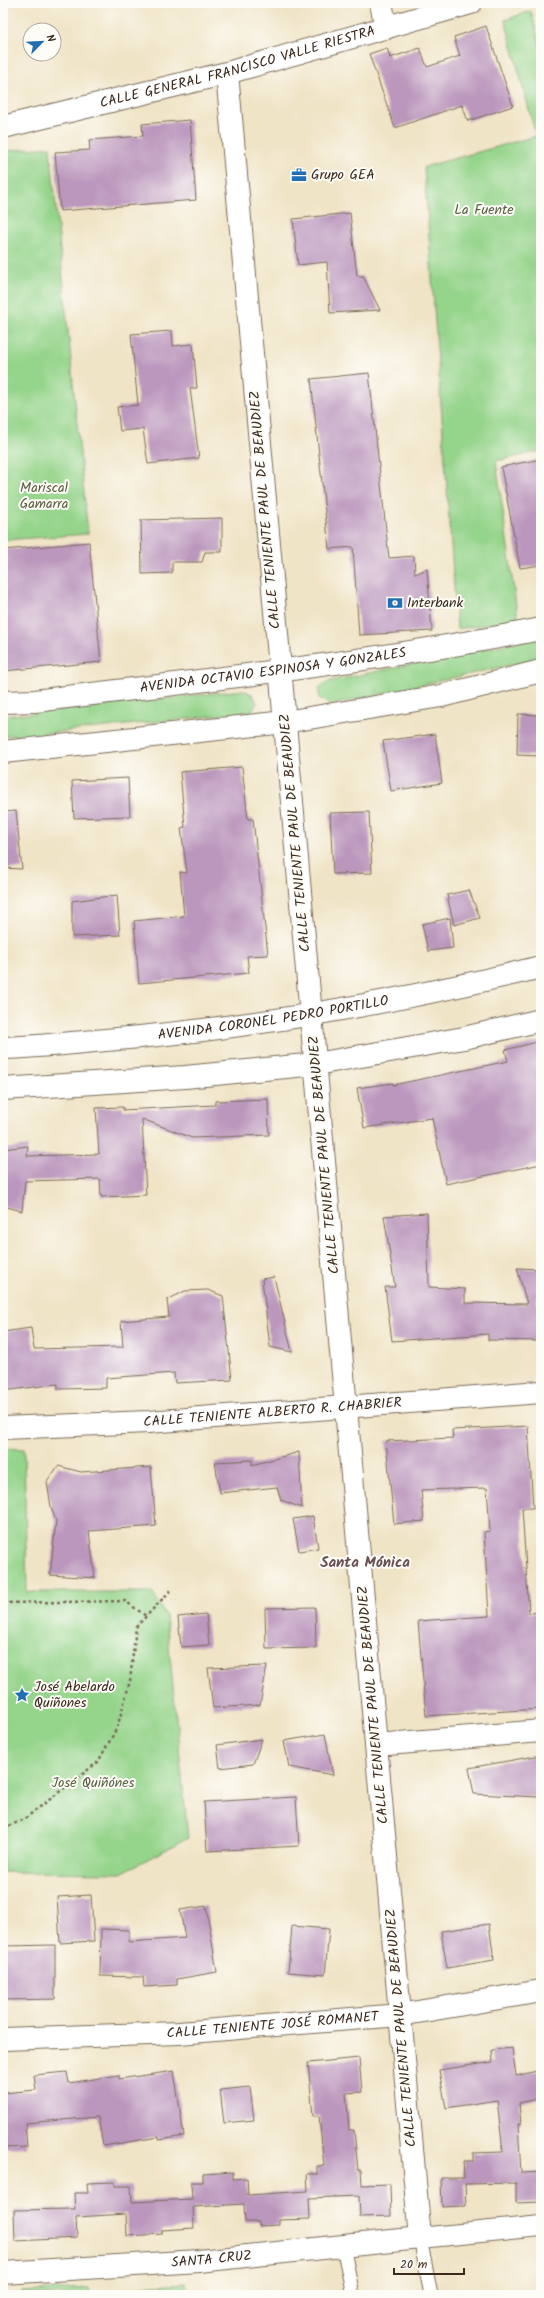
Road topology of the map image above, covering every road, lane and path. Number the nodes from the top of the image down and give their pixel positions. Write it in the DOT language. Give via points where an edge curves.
graph roads {
  1 [pos="380,3"];
  2 [pos="471,3"];
  3 [pos="386,28"];
  4 [pos="227,73"];
  5 [pos="3,127"];
  6 [pos="541,629"];
  7 [pos="280,671"];
  8 [pos="541,671"];
  9 [pos="3,702"];
  10 [pos="285,722"];
  11 [pos="3,752"];
  12 [pos="541,968"];
  13 [pos="311,1016"];
  14 [pos="541,1020"];
  15 [pos="3,1048"];
  16 [pos="316,1064"];
  17 [pos="3,1089"];
  18 [pos="541,1392"];
  19 [pos="346,1406"];
  20 [pos="3,1428"];
  21 [pos="171,1590"];
  22 [pos="3,1603"];
  23 [pos="146,1616"];
  24 [pos="541,1731"];
  25 [pos="376,1745"];
  26 [pos="3,1828"];
  27 [pos="541,1991"];
  28 [pos="400,2015"];
  29 [pos="3,2039"];
  30 [pos="541,2226"];
  31 [pos="420,2238"];
  32 [pos="343,2246"];
  33 [pos="3,2274"];
  34 [pos="353,2295"];
  35 [pos="432,2295"];
  1 -- 3 [label="street"];
  2 -- 3 [label="street, CALLE GENERAL FRANCISCO VALLE RIESTRA"];
  3 -- 4 [label="street, CALLE GENERAL FRANCISCO VALLE RIESTRA"];
  4 -- 5 [label="street, CALLE GENERAL FRANCISCO VALLE RIESTRA"];
  4 -- 7 [label="street, CALLE TENIENTE PAUL DE BEAUDIEZ"];
  6 -- 7 [label="street, AVENIDA OCTAVIO ESPINOSA Y GONZALES" via="448,648"];
  7 -- 9 [label="street, AVENIDA OCTAVIO ESPINOSA Y GONZALES" via="35,701"];
  7 -- 10 [label="street, CALLE TENIENTE PAUL DE BEAUDIEZ"];
  8 -- 10 [label="street" via="441,696"];
  10 -- 11 [label="street"];
  10 -- 13 [label="street, CALLE TENIENTE PAUL DE BEAUDIEZ"];
  12 -- 13 [label="street, AVENIDA CORONEL PEDRO PORTILLO"];
  13 -- 15 [label="street, AVENIDA CORONEL PEDRO PORTILLO" via="180,1034"];
  13 -- 16 [label="street, CALLE TENIENTE PAUL DE BEAUDIEZ"];
  14 -- 16 [label="street" via="464,1038"];
  16 -- 17 [label="street" via="185,1078"];
  16 -- 19 [label="street, CALLE TENIENTE PAUL DE BEAUDIEZ"];
  18 -- 19 [label="street, CALLE TENIENTE ALBERTO R. CHABRIER"];
  19 -- 20 [label="street, CALLE TENIENTE ALBERTO R. CHABRIER" via="148,1422"];
  19 -- 25 [label="street, CALLE TENIENTE PAUL DE BEAUDIEZ"];
  21 -- 23 [label="path"];
  22 -- 23 [label="path" via="125,1601"];
  23 -- 26 [label="path" via="136,1627 130,1681 117,1728 98,1762 23,1820"];
  24 -- 25 [label="street"];
  25 -- 28 [label="street, CALLE TENIENTE PAUL DE BEAUDIEZ"];
  27 -- 28 [label="street, CALLE TENIENTE JOSÉ ROMANET"];
  28 -- 29 [label="street, CALLE TENIENTE JOSÉ ROMANET" via="179,2033"];
  28 -- 31 [label="street, CALLE TENIENTE PAUL DE BEAUDIEZ"];
  30 -- 31 [label="street"];
  31 -- 32 [label="street, SANTA CRUZ"];
  31 -- 35 [label="lane"];
  32 -- 33 [label="street, SANTA CRUZ" via="199,2261"];
  32 -- 34 [label="lane"];
}
